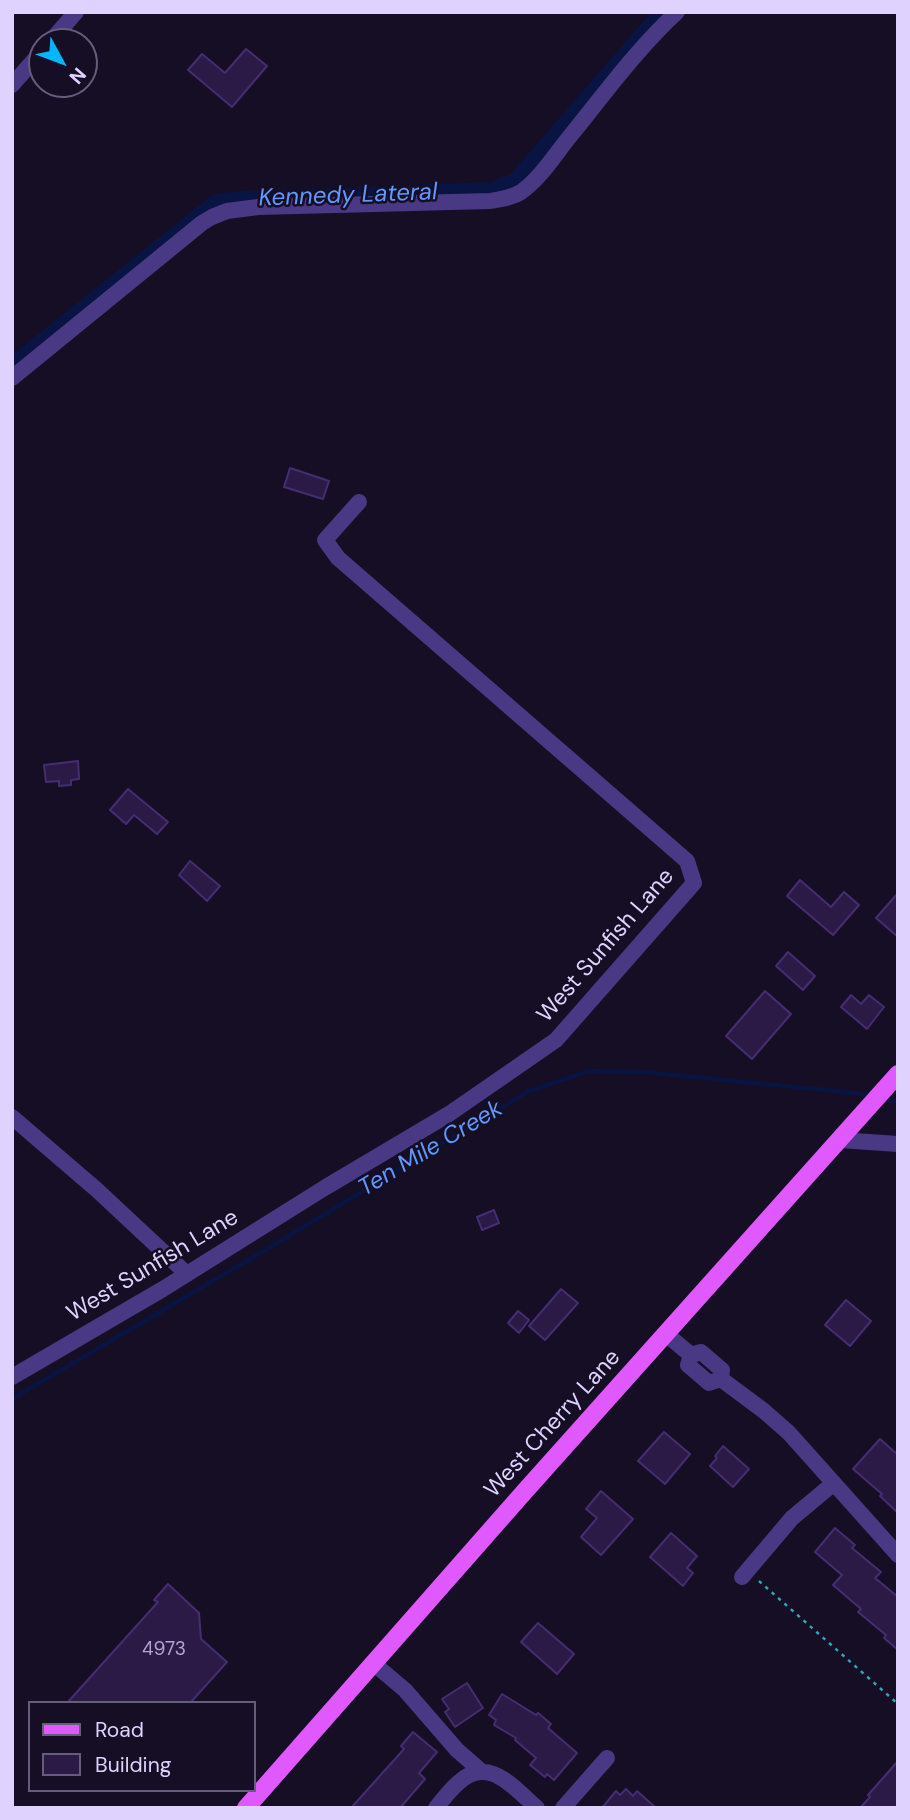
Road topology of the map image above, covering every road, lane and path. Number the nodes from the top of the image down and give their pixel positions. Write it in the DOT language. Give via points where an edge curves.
graph roads {
  1 [pos="76,12"];
  2 [pos="677,12"];
  3 [pos="62,28"];
  4 [pos="28,67"];
  5 [pos="12,85"];
  6 [pos="12,378"];
  7 [pos="359,502"];
  8 [pos="895,1078"];
  9 [pos="12,1117"];
  10 [pos="840,1140"];
  11 [pos="898,1144"];
  12 [pos="187,1274"];
  13 [pos="666,1334"];
  14 [pos="12,1377"];
  15 [pos="834,1483"];
  16 [pos="898,1555"];
  17 [pos="748,1577"];
  18 [pos="373,1663"];
  19 [pos="898,1704"];
  20 [pos="607,1758"];
  21 [pos="481,1771"];
  22 [pos="246,1808"];
  23 [pos="436,1808"];
  24 [pos="537,1808"];
  25 [pos="563,1808"];
  1 -- 3 [label="street"];
  2 -- 6 [label="street" via="519,193 490,201 228,211 179,241"];
  4 -- 5 [label="street"];
  7 -- 12 [label="street, West Sunfish Lane" via="325,540 338,558 687,861 694,883 556,1040 449,1114"];
  8 -- 10 [label="main road, West Cherry Lane"];
  9 -- 12 [label="street"];
  10 -- 11 [label="street"];
  10 -- 13 [label="main road, West Cherry Lane"];
  12 -- 14 [label="street, West Sunfish Lane"];
  13 -- 15 [label="street" via="691,1355 701,1352 722,1370 721,1379 789,1433"];
  13 -- 18 [label="main road, West Cherry Lane"];
  15 -- 16 [label="street"];
  15 -- 17 [label="street" via="792,1518"];
  17 -- 19 [label="path"];
  18 -- 21 [label="street" via="405,1690"];
  18 -- 22 [label="main road, West Cherry Lane"];
  20 -- 25 [label="street"];
  21 -- 23 [label="street" via="459,1781"];
  21 -- 24 [label="street" via="501,1776"];
}
